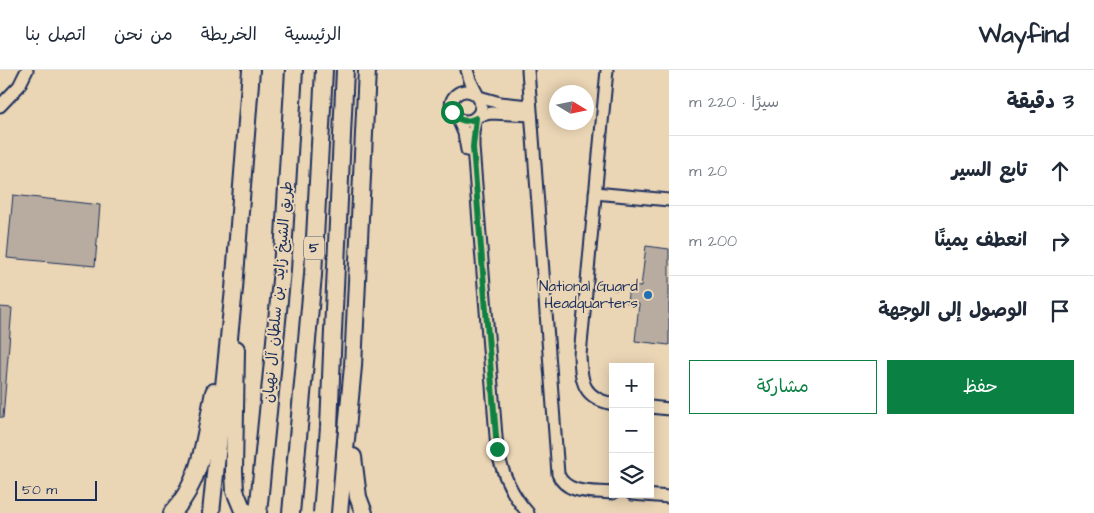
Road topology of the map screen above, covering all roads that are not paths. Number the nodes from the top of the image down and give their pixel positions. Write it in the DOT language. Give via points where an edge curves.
graph roads {
  1 [pos="27,70"];
  2 [pos="251,70"];
  3 [pos="294,70"];
  4 [pos="324,70"];
  5 [pos="345,70"];
  6 [pos="367,70"];
  7 [pos="462,70"];
  8 [pos="467,70"];
  9 [pos="528,70"];
  10 [pos="607,70"];
  11 [pos="456,94"];
  12 [pos="478,96"];
  13 [pos="0,106"];
  14 [pos="531,111"];
  15 [pos="477,117"];
  16 [pos="458,119"];
  17 [pos="595,193"];
  18 [pos="669,200"];
  19 [pos="234,289"];
  20 [pos="353,366"];
  21 [pos="609,403"];
  22 [pos="654,407"];
  23 [pos="669,409"];
  24 [pos="345,456"];
  25 [pos="609,492"];
  26 [pos="654,496"];
  27 [pos="669,498"];
  28 [pos="172,513"];
  29 [pos="211,513"];
  30 [pos="248,513"];
  31 [pos="258,513"];
  32 [pos="292,513"];
  33 [pos="314,513"];
  34 [pos="322,513"];
  35 [pos="339,513"];
  36 [pos="364,513"];
  37 [pos="518,513"];
  38 [pos="528,513"];
  1 -- 13 [label="street"];
  2 -- 19 [label="highway"];
  3 -- 31 [label="highway, طريق الشيخ زايد بن سلطان آل نهيان / 5" via="282,270"];
  4 -- 32 [label="highway, طريق الشيخ زايد بن سلطان آل نهيان / 5" via="313,275"];
  5 -- 34 [label="highway, bridge" via="329,427"];
  6 -- 20 [label="highway"];
  7 -- 11 [label="street"];
  8 -- 12 [label="street"];
  9 -- 14 [label="street"];
  10 -- 17 [label="street"];
  11 -- 12 [label="street" via="470,90"];
  11 -- 16 [label="street" via="451,107"];
  12 -- 14 [label="street"];
  12 -- 15 [label="street" via="482,104"];
  14 -- 15 [label="street"];
  14 -- 25 [label="street" via="558,474 573,489"];
  15 -- 16 [label="street" via="467,121"];
  15 -- 38 [label="street" via="473,147 497,449 509,486"];
  16 -- 37 [label="street" via="467,148 490,450 497,477"];
  17 -- 18 [label="street"];
  17 -- 21 [label="street" via="580,355 581,378 588,393"];
  19 -- 28 [label="highway" via="198,472"];
  19 -- 29 [label="highway"];
  19 -- 30 [label="highway" via="237,368 235,492"];
  20 -- 24 [label="highway"];
  20 -- 36 [label="highway" via="354,479"];
  22 -- 23 [label="street"];
  24 -- 33 [label="highway" via="334,486"];
  24 -- 35 [label="highway"];
  26 -- 27 [label="street"];
}
